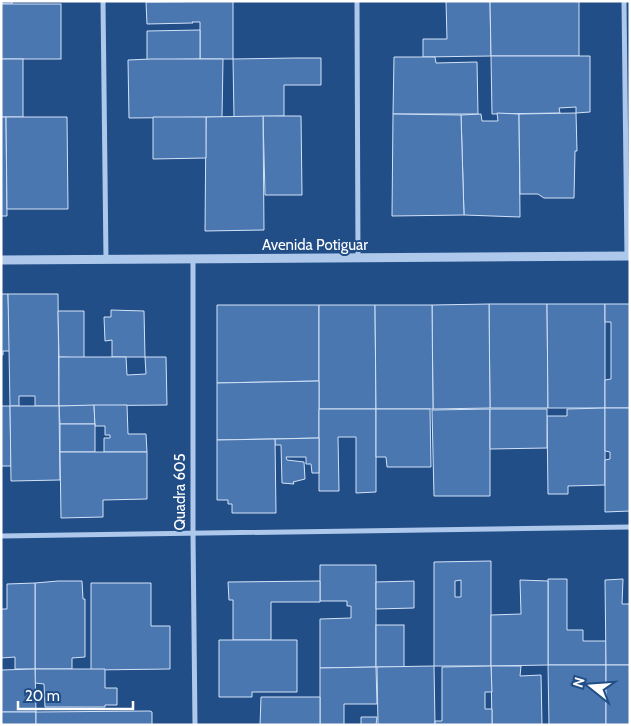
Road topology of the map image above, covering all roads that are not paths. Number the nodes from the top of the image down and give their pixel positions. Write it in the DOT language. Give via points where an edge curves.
graph roads {
  1 [pos="103,1"];
  2 [pos="357,1"];
  3 [pos="624,1"];
  4 [pos="628,256"];
  5 [pos="358,258"];
  6 [pos="193,259"];
  7 [pos="1,260"];
  8 [pos="106,260"];
  9 [pos="630,527"];
  10 [pos="193,534"];
  11 [pos="1,536"];
  12 [pos="195,725"];
  1 -- 8 [label="street"];
  2 -- 5 [label="street"];
  3 -- 4 [label="street"];
  4 -- 5 [label="street, Avenida Potiguar"];
  5 -- 6 [label="street, Avenida Potiguar"];
  6 -- 8 [label="street, Avenida Potiguar"];
  6 -- 10 [label="street, Quadra 605"];
  7 -- 8 [label="street, Avenida Potiguar"];
  9 -- 10 [label="street"];
  10 -- 11 [label="street"];
  10 -- 12 [label="street, Quadra 605"];
}
